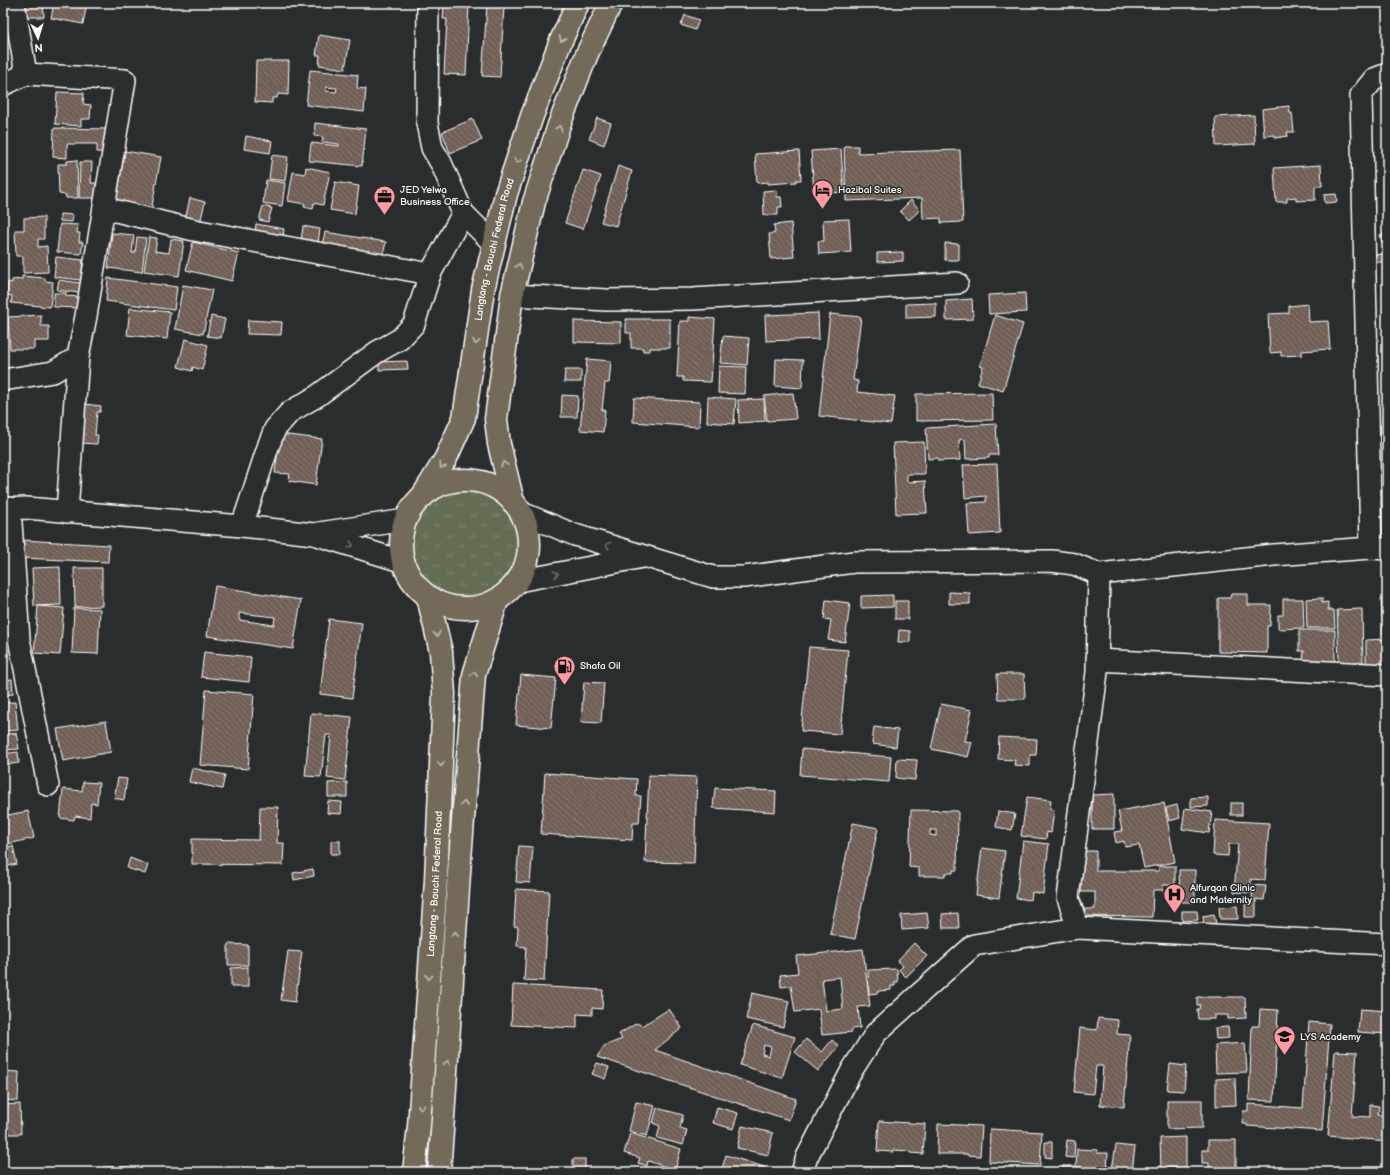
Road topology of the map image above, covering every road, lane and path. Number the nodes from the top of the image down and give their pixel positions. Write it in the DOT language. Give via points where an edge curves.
graph roads {
  1 [pos="14,3"];
  2 [pos="428,3"];
  3 [pos="578,3"];
  4 [pos="611,3"];
  5 [pos="26,74"];
  6 [pos="1387,74"];
  7 [pos="3,85"];
  8 [pos="104,208"];
  9 [pos="463,213"];
  10 [pos="494,244"];
  11 [pos="430,274"];
  12 [pos="957,283"];
  13 [pos="512,295"];
  14 [pos="78,357"];
  15 [pos="3,375"];
  16 [pos="422,497"];
  17 [pos="517,507"];
  18 [pos="6,508"];
  19 [pos="67,512"];
  20 [pos="406,520"];
  21 [pos="242,526"];
  22 [pos="314,534"];
  23 [pos="1379,549"];
  24 [pos="645,557"];
  25 [pos="404,562"];
  26 [pos="1099,574"];
  27 [pos="518,581"];
  28 [pos="428,596"];
  29 [pos="496,600"];
  30 [pos="1097,660"];
  31 [pos="1387,675"];
  32 [pos="48,784"];
  33 [pos="1078,928"];
  34 [pos="1387,944"];
  35 [pos="414,1172"];
  36 [pos="439,1172"];
  37 [pos="802,1172"];
  1 -- 5 [label="street"];
  2 -- 9 [label="street" via="427,123 432,148"];
  3 -- 10 [label="main road, Langtang - Bauchi Federal Road, one-way" via="532,116 506,194"];
  13 -- 4 [label="main road, one-way" via="534,202 559,125 586,54"];
  5 -- 7 [label="street"];
  5 -- 8 [label="street" via="125,80"];
  6 -- 23 [label="street" via="1374,79 1361,95"];
  8 -- 11 [label="street" via="194,230"];
  8 -- 14 [label="street"];
  9 -- 10 [label="street"];
  9 -- 11 [label="street"];
  10 -- 16 [label="main road, Langtang - Bauchi Federal Road, one-way" via="483,290 464,418 446,458"];
  11 -- 21 [label="street" via="414,324 400,339 290,412 275,429"];
  12 -- 13 [label="street" via="693,299 607,300"];
  17 -- 13 [label="main road, one-way" via="499,444 496,419"];
  14 -- 15 [label="street" via="53,372"];
  14 -- 19 [label="street"];
  16 -- 17 [label="main road" via="447,483 476,481 502,492"];
  16 -- 20 [label="main road"];
  24 -- 17 [label="street, one-way" via="575,534"];
  17 -- 27 [label="main road" via="527,526 530,541 525,569"];
  18 -- 19 [label="street"];
  18 -- 32 [label="street" via="19,639"];
  19 -- 21 [label="street"];
  20 -- 22 [label="street"];
  20 -- 25 [label="main road" via="401,548"];
  21 -- 22 [label="street"];
  22 -- 25 [label="street, one-way"];
  23 -- 26 [label="street" via="1274,555"];
  24 -- 26 [label="street" via="713,577 744,577 862,562 1052,561 1074,564"];
  27 -- 24 [label="street, one-way"];
  25 -- 28 [label="main road" via="417,587"];
  26 -- 30 [label="street"];
  27 -- 29 [label="main road"];
  28 -- 29 [label="main road" via="441,603 469,608 483,606"];
  28 -- 35 [label="main road, Langtang - Bauchi Federal Road, one-way" via="441,652 444,694 436,880"];
  36 -- 29 [label="main road, one-way" via="474,675"];
  30 -- 31 [label="street"];
  30 -- 33 [label="street" via="1068,898"];
  33 -- 34 [label="street"];
  33 -- 37 [label="street" via="974,946 876,1033 852,1070 806,1157"];
}
